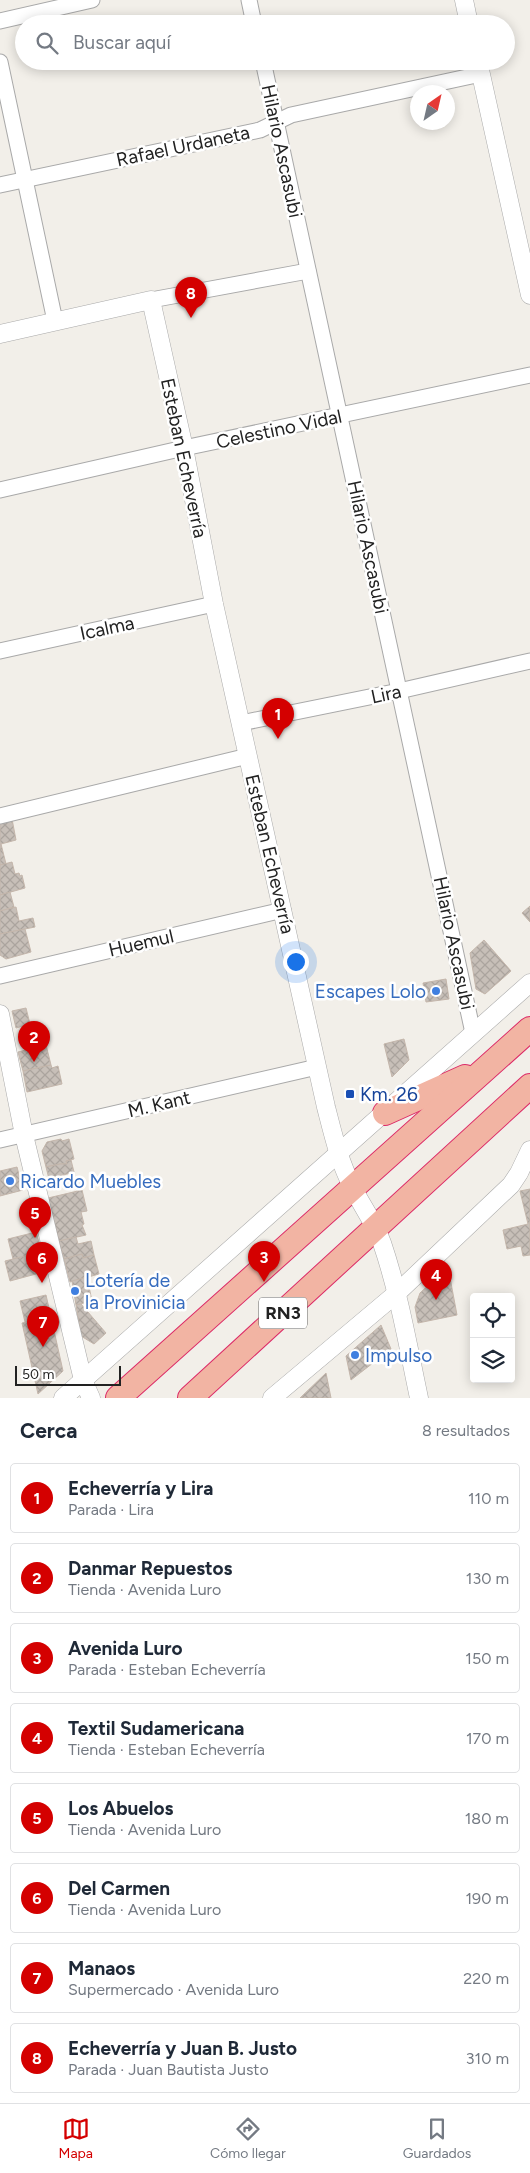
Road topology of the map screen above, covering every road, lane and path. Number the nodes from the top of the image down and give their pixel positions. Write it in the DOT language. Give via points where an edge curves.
graph roads {
  1 [pos="92,0"];
  2 [pos="249,0"];
  3 [pos="464,0"];
  4 [pos="26,15"];
  5 [pos="252,15"];
  6 [pos="468,15"];
  7 [pos="15,18"];
  8 [pos="0,21"];
  9 [pos="0,62"];
  10 [pos="265,70"];
  11 [pos="471,70"];
  12 [pos="479,70"];
  13 [pos="276,121"];
  14 [pos="26,180"];
  15 [pos="0,185"];
  16 [pos="308,271"];
  17 [pos="530,295"];
  18 [pos="151,300"];
  19 [pos="55,321"];
  20 [pos="0,334"];
  21 [pos="530,375"];
  22 [pos="340,416"];
  23 [pos="184,448"];
  24 [pos="0,490"];
  25 [pos="214,604"];
  26 [pos="0,651"];
  27 [pos="530,662"];
  28 [pos="399,691"];
  29 [pos="241,723"];
  30 [pos="248,756"];
  31 [pos="0,816"];
  32 [pos="283,910"];
  33 [pos="0,976"];
  34 [pos="530,983"];
  35 [pos="0,1014"];
  36 [pos="530,1029"];
  37 [pos="473,1033"];
  38 [pos="317,1067"];
  39 [pos="487,1067"];
  40 [pos="530,1086"];
  41 [pos="530,1097"];
  42 [pos="385,1112"];
  43 [pos="497,1115"];
  44 [pos="24,1135"];
  45 [pos="0,1140"];
  46 [pos="530,1150"];
  47 [pos="338,1154"];
  48 [pos="352,1186"];
  49 [pos="376,1229"];
  50 [pos="397,1293"];
  51 [pos="83,1380"];
  52 [pos="63,1398"];
  53 [pos="90,1398"];
  54 [pos="118,1398"];
  55 [pos="190,1398"];
  56 [pos="272,1398"];
  57 [pos="419,1398"];
  1 -- 4 [label="street"];
  2 -- 5 [label="street"];
  3 -- 6 [label="street"];
  7 -- 8 [label="street"];
  9 -- 14 [label="street"];
  10 -- 13 [label="street, Hilario Ascasubi"];
  11 -- 13 [label="street, Rafael Urdaneta"];
  12 -- 17 [label="street"];
  13 -- 14 [label="street, Rafael Urdaneta" via="260,130"];
  13 -- 16 [label="street, Hilario Ascasubi"];
  14 -- 15 [label="street, Rafael Urdaneta"];
  14 -- 19 [label="street"];
  16 -- 18 [label="street"];
  16 -- 22 [label="street, Hilario Ascasubi"];
  18 -- 19 [label="street"];
  18 -- 23 [label="street, Esteban Echeverría"];
  19 -- 20 [label="street"];
  21 -- 22 [label="street, Celestino Vidal"];
  22 -- 23 [label="street, Celestino Vidal"];
  22 -- 28 [label="street, Hilario Ascasubi"];
  23 -- 24 [label="street, Celestino Vidal"];
  23 -- 25 [label="street, Esteban Echeverría"];
  25 -- 26 [label="street, Icalma"];
  25 -- 29 [label="street, Esteban Echeverría"];
  27 -- 28 [label="street, Lira"];
  28 -- 29 [label="street, Lira"];
  28 -- 37 [label="street, Hilario Ascasubi"];
  29 -- 30 [label="street, Esteban Echeverría"];
  30 -- 31 [label="street"];
  30 -- 32 [label="street, Esteban Echeverría"];
  32 -- 33 [label="street, Huemul"];
  32 -- 38 [label="street, Esteban Echeverría"];
  34 -- 37 [label="street"];
  35 -- 44 [label="street"];
  36 -- 39 [label="highway, RN3"];
  37 -- 42 [label="street"];
  38 -- 44 [label="street, M. Kant"];
  38 -- 47 [label="street, Esteban Echeverría"];
  39 -- 42 [label="highway"];
  39 -- 48 [label="highway, RN3"];
  40 -- 43 [label="highway, RN3"];
  41 -- 43 [label="highway"];
  42 -- 47 [label="street"];
  43 -- 49 [label="highway, RN3"];
  44 -- 45 [label="street, M. Kant"];
  44 -- 51 [label="street"];
  46 -- 50 [label="street" via="511,1185"];
  47 -- 48 [label="street, Esteban Echeverría"];
  47 -- 51 [label="street"];
  48 -- 49 [label="street, Esteban Echeverría"];
  48 -- 54 [label="highway, RN3"];
  49 -- 50 [label="street, Esteban Echeverría"];
  49 -- 55 [label="highway, RN3"];
  50 -- 56 [label="street"];
  50 -- 57 [label="street, Esteban Echeverría"];
  51 -- 52 [label="street"];
  51 -- 53 [label="street"];
}
